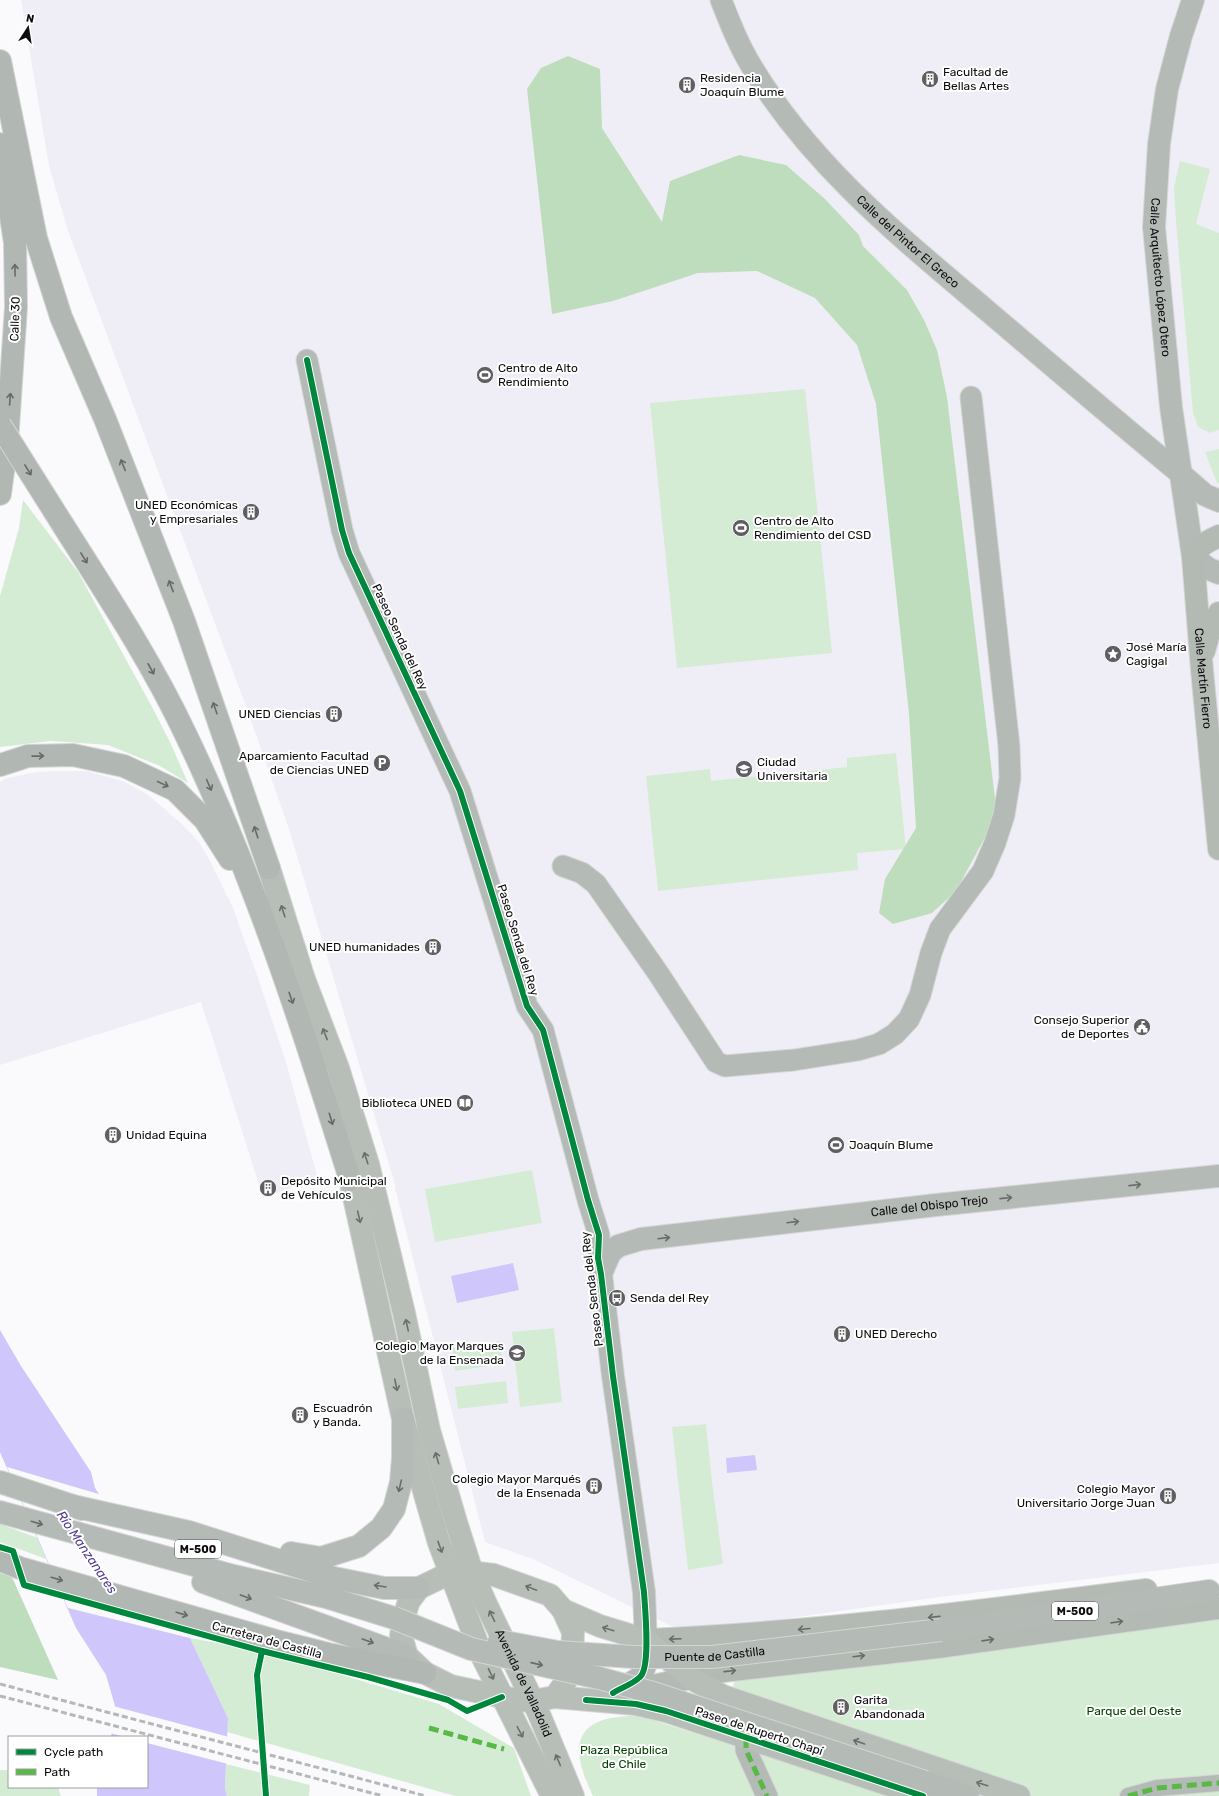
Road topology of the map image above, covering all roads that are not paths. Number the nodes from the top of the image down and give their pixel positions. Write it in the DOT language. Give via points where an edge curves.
graph roads {
  1 [pos="720,0"];
  2 [pos="1193,0"];
  3 [pos="0,61"];
  4 [pos="0,144"];
  5 [pos="307,360"];
  6 [pos="972,397"];
  7 [pos="0,425"];
  8 [pos="1175,427"];
  9 [pos="1143,443"];
  10 [pos="1182,475"];
  11 [pos="0,494"];
  12 [pos="1219,501"];
  13 [pos="1219,536"];
  14 [pos="1193,556"];
  15 [pos="1219,573"];
  16 [pos="1219,613"];
  17 [pos="1202,670"];
  18 [pos="0,764"];
  19 [pos="1219,849"];
  20 [pos="563,866"];
  21 [pos="269,868"];
  22 [pos="278,961"];
  23 [pos="1219,1176"];
  24 [pos="350,1179"];
  25 [pos="595,1224"];
  26 [pos="641,1239"];
  27 [pos="602,1274"];
  28 [pos="403,1419"];
  29 [pos="0,1482"];
  30 [pos="68,1504"];
  31 [pos="0,1512"];
  32 [pos="90,1538"];
  33 [pos="232,1545"];
  34 [pos="10,1564"];
  35 [pos="472,1572"];
  36 [pos="450,1573"];
  37 [pos="419,1588"];
  38 [pos="1216,1596"];
  39 [pos="326,1597"];
  40 [pos="562,1610"];
  41 [pos="394,1618"];
  42 [pos="646,1640"];
  43 [pos="407,1656"];
  44 [pos="425,1673"];
  45 [pos="692,1679"];
  46 [pos="613,1693"];
  47 [pos="555,1697"];
  48 [pos="502,1698"];
  49 [pos="586,1700"];
  50 [pos="533,1702"];
  51 [pos="746,1738"];
  52 [pos="1219,1783"];
  53 [pos="924,1789"];
  54 [pos="552,1796"];
  55 [pos="573,1796"];
  56 [pos="767,1796"];
  57 [pos="968,1796"];
  58 [pos="1019,1796"];
  59 [pos="1128,1796"];
  1 -- 9 [label="street, Calle del Pintor El Greco" via="752,67 802,137 828,168 919,252"];
  2 -- 8 [label="main road, Calle Arquitecto López Otero" via="1167,89 1159,144 1154,227"];
  21 -- 3 [label="highway, one-way" via="184,621 108,426 61,317 36,238"];
  11 -- 4 [label="highway, Calle 30, one-way" via="7,442 16,307 15,243"];
  5 -- 25 [label="street, Paseo Senda del Rey" via="349,553 460,791 527,1006 543,1030"];
  6 -- 20 [label="street" via="1009,746 1010,778 996,843 983,871 940,929 920,996 909,1019 895,1034 879,1044 858,1050 794,1060 725,1066 716,1062 596,884 582,873"];
  7 -- 22 [label="highway, one-way, bridge" via="128,627 185,732 234,841"];
  8 -- 9 [label="street" via="1163,439"];
  8 -- 10 [label="main road, Calle Arquitecto López Otero"];
  9 -- 10 [label="street, Calle del Pintor El Greco"];
  10 -- 12 [label="main road" via="1205,495"];
  10 -- 14 [label="main road, Calle Arquitecto López Otero"];
  13 -- 14 [label="main road" via="1200,546"];
  14 -- 15 [label="main road" via="1209,569"];
  14 -- 17 [label="main road, Calle Martín Fierro"];
  16 -- 17 [label="main road" via="1205,644"];
  17 -- 19 [label="main road, Calle Martín Fierro"];
  18 -- 22 [label="highway, one-way" via="28,756 73,755 124,766 176,790 205,820 230,858"];
  35 -- 21 [label="main road, Avenida de Valladolid, one-way" via="429,1430 368,1164 338,1068 304,980"];
  22 -- 24 [label="highway, one-way"];
  26 -- 23 [label="main road, Calle del Obispo Trejo, one-way"];
  24 -- 28 [label="main road, Avenida de Valladolid, one-way"];
  25 -- 26 [label="street, Calle del Obispo Trejo" via="612,1234"];
  25 -- 27 [label="street, Paseo Senda del Rey" via="599,1235 598,1258"];
  26 -- 27 [label="main road, Calle del Obispo Trejo" via="618,1246 610,1253"];
  27 -- 42 [label="main road, Paseo Senda del Rey" via="613,1376 644,1592"];
  28 -- 33 [label="main road, M-500, one-way" via="401,1482 394,1509 381,1528 359,1546 321,1558"];
  28 -- 36 [label="main road, Avenida de Valladolid, one-way"];
  29 -- 30 [label="main road, M-500"];
  30 -- 33 [label="main road, M-500" via="189,1532"];
  30 -- 39 [label="main road, M-500" via="286,1580"];
  31 -- 32 [label="main road, M-500, one-way"];
  32 -- 39 [label="main road, M-500"];
  32 -- 43 [label="main road, M-500, one-way" via="147,1564"];
  37 -- 33 [label="main road, M-500, one-way" via="384,1588 334,1578"];
  34 -- 44 [label="highway, one-way" via="244,1632 328,1654"];
  35 -- 36 [label="main road"];
  40 -- 35 [label="main road, one-way" via="550,1596 537,1590 508,1579"];
  50 -- 35 [label="main road, Avenida de Valladolid, one-way"];
  36 -- 37 [label="main road"];
  36 -- 48 [label="main road, Avenida de Valladolid, one-way" via="482,1656"];
  37 -- 43 [label="main road" via="409,1601 403,1620 401,1636"];
  38 -- 41 [label="main road, Puente de Castilla / M-500, bridge" via="712,1657 633,1657 558,1652"];
  38 -- 42 [label="main road, one-way" via="1186,1588 1159,1588 937,1617 724,1636"];
  45 -- 38 [label="main road, one-way" via="723,1671 938,1647"];
  39 -- 41 [label="main road, M-500"];
  42 -- 40 [label="main road, one-way" via="600,1626"];
  40 -- 47 [label="main road" via="573,1632 572,1661 565,1683"];
  41 -- 53 [label="main road, M-500, one-way, bridge" via="470,1649 650,1692"];
  42 -- 45 [label="main road, Paseo de Ruperto Chapí"];
  42 -- 46 [label="main road, Paseo Senda del Rey" via="646,1663 641,1677"];
  43 -- 44 [label="main road"];
  44 -- 48 [label="main road" via="451,1686"];
  45 -- 46 [label="main road"];
  58 -- 45 [label="main road, Paseo de Ruperto Chapí, one-way" via="723,1696"];
  46 -- 49 [label="main road"];
  47 -- 49 [label="main road, Paseo de Ruperto Chapí"];
  47 -- 50 [label="main road, Paseo de Ruperto Chapí"];
  48 -- 50 [label="main road"];
  48 -- 54 [label="main road, Avenida de Valladolid, one-way"];
  49 -- 51 [label="main road, Paseo de Ruperto Chapí" via="666,1711"];
  55 -- 50 [label="main road, Avenida de Valladolid, one-way"];
  51 -- 53 [label="main road, Paseo de Ruperto Chapí"];
  51 -- 56 [label="street" via="746,1750"];
  52 -- 59 [label="street" via="1157,1788"];
  53 -- 57 [label="main road, M-500"];
}
